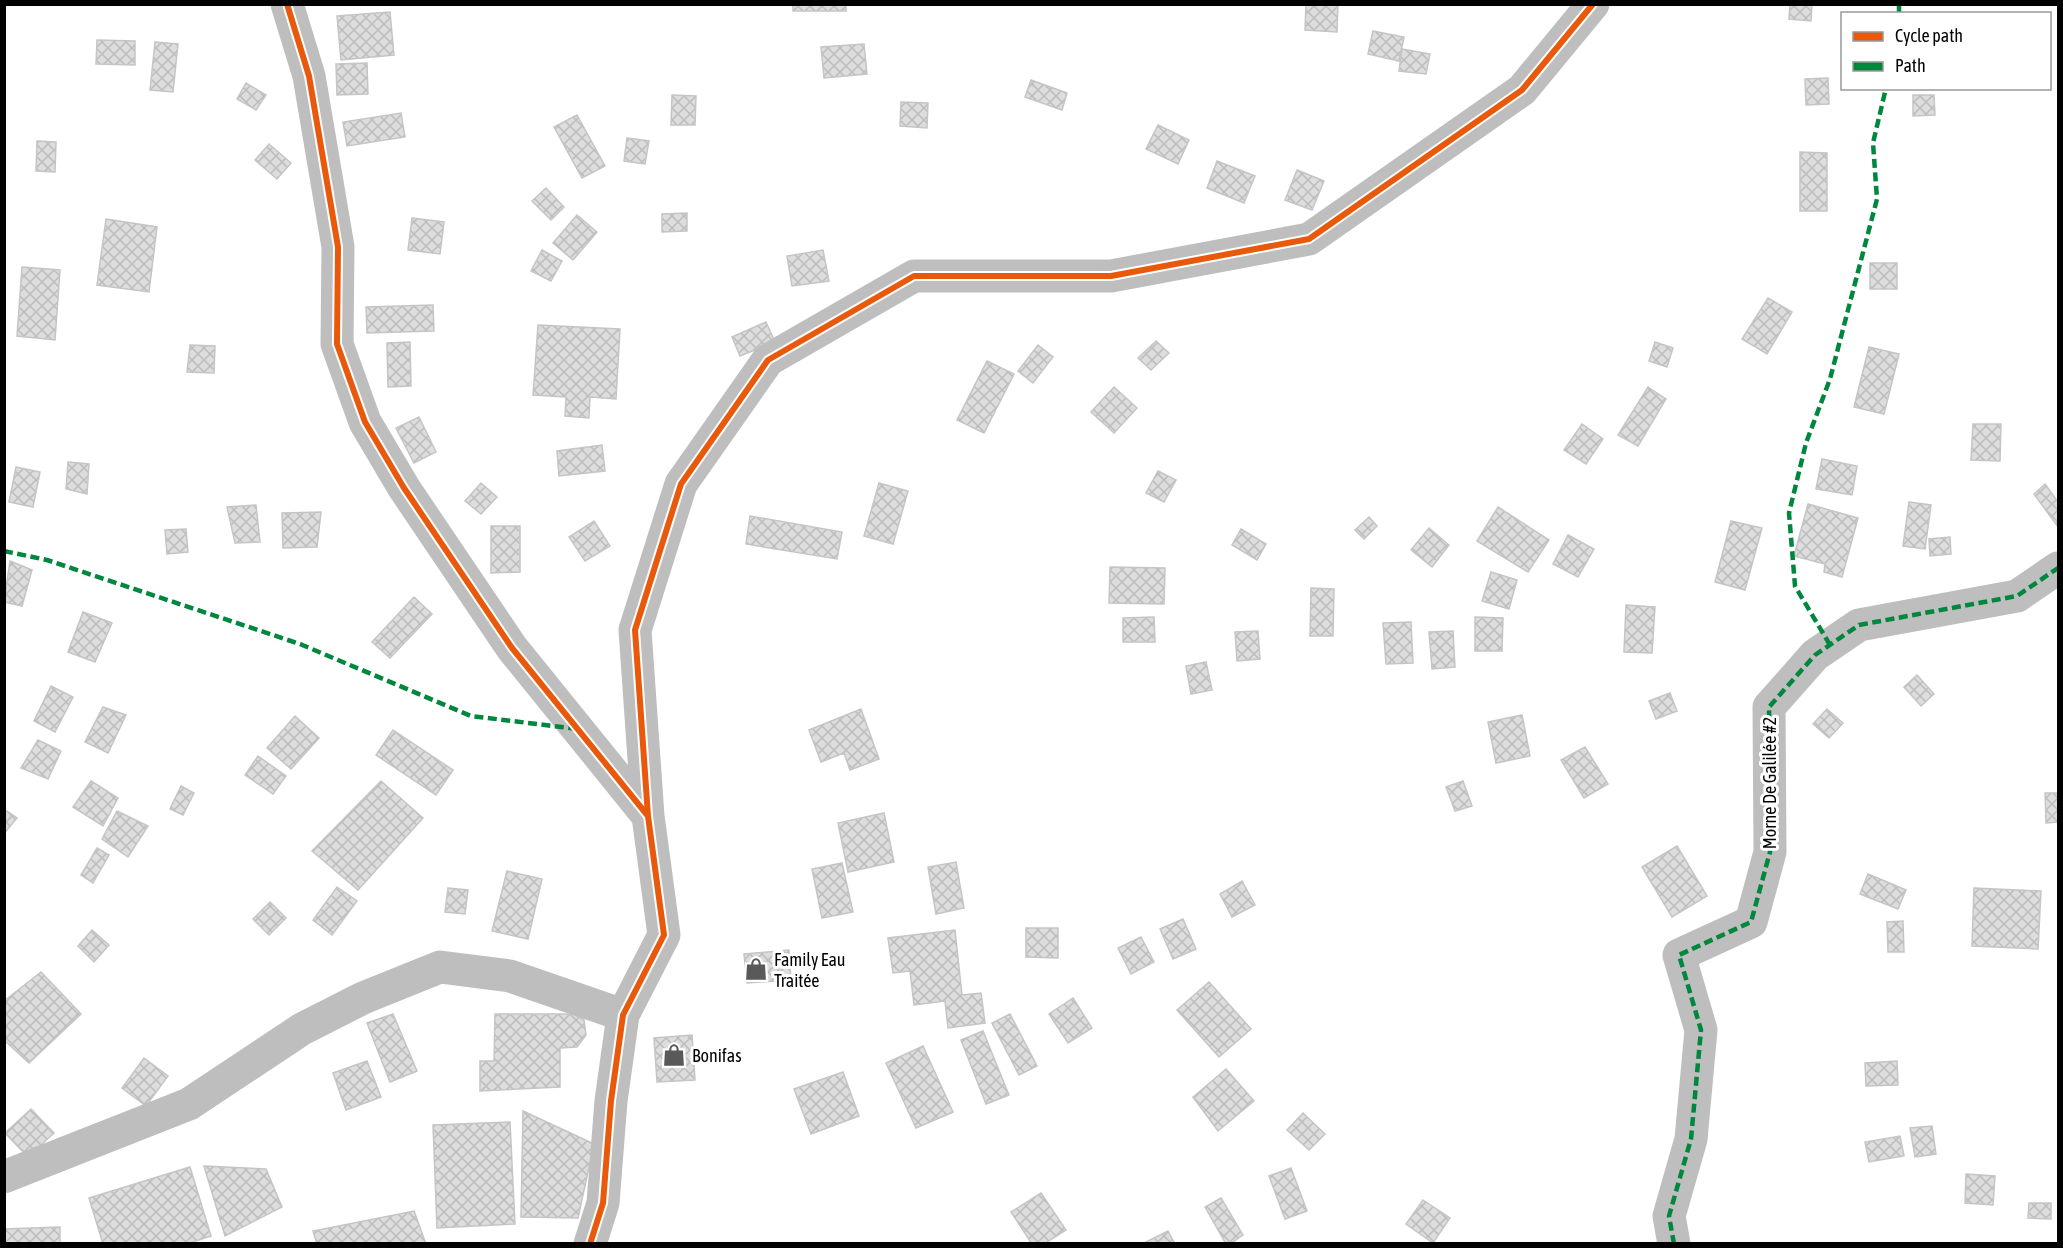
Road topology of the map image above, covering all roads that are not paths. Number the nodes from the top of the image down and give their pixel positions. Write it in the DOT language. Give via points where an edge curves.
graph roads {
  1 [pos="287,4"];
  2 [pos="1593,4"];
  3 [pos="311,334"];
  4 [pos="346,367"];
  5 [pos="2058,568"];
  6 [pos="648,816"];
  7 [pos="623,1015"];
  8 [pos="4,1177"];
  9 [pos="590,1244"];
  10 [pos="1674,1244"];
  1 -- 4 [label="street" via="309,76 336,237 337,344"];
  2 -- 6 [label="street" via="1522,90 1309,239 1111,276 914,276 768,360 681,484 635,630"];
  3 -- 4 [label="street"];
  4 -- 6 [label="street" via="365,422 404,488 512,648"];
  5 -- 10 [label="street, Morne De Galilée #2" via="2017,596 1859,625 1815,655 1769,707 1770,852 1751,921 1679,955 1701,1030 1691,1139 1670,1216"];
  6 -- 7 [label="street" via="663,935"];
  7 -- 8 [label="street" via="510,976 440,967 363,998 302,1029 189,1104"];
  7 -- 9 [label="street" via="603,1203"];
}
